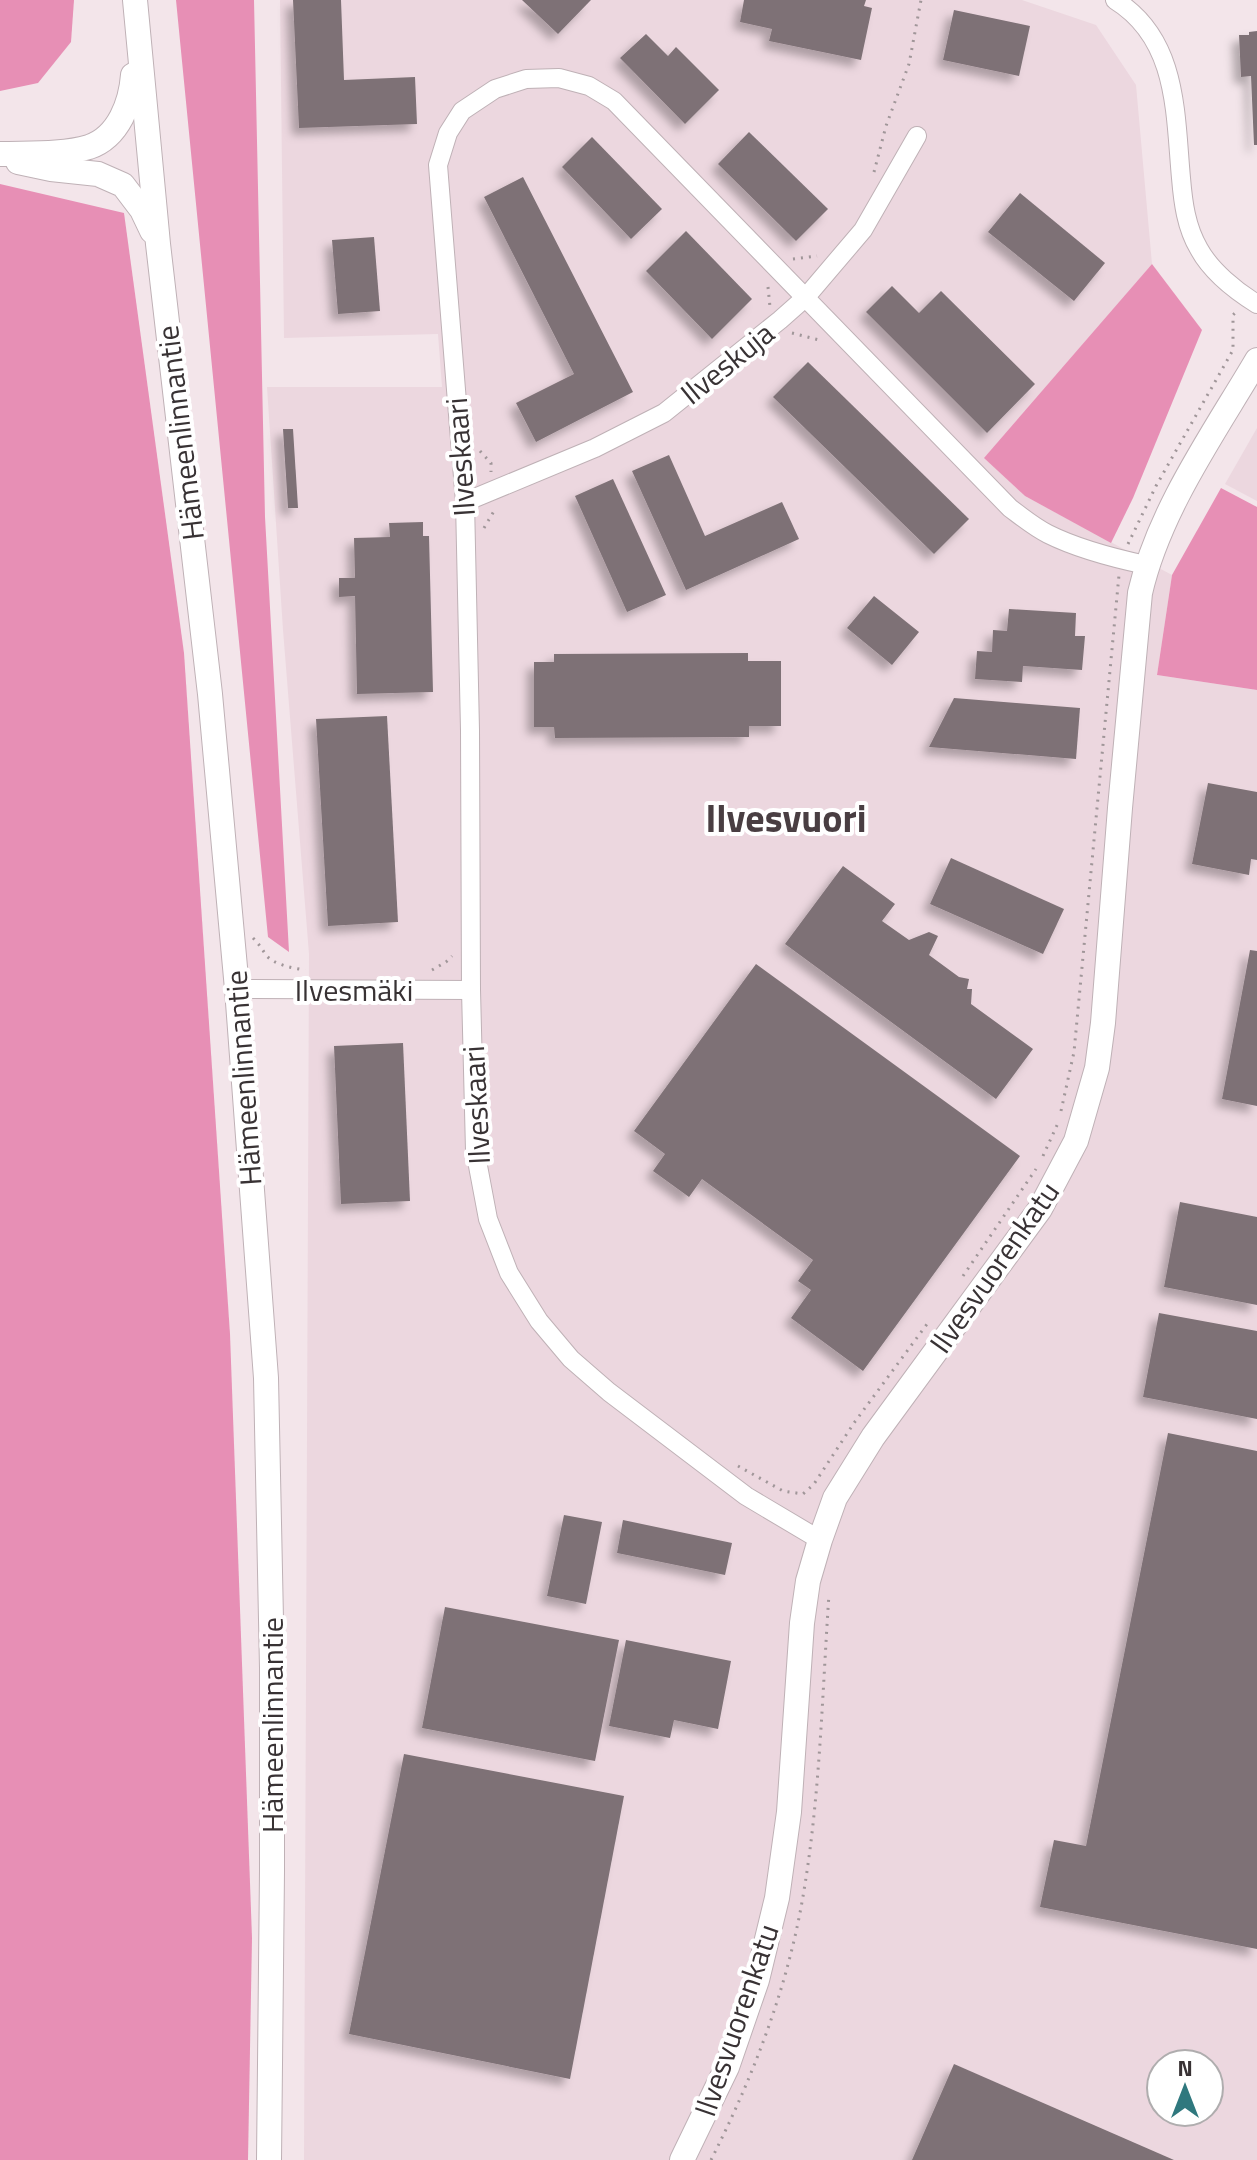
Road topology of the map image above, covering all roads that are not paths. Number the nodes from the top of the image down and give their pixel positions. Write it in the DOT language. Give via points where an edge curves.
graph roads {
  1 [pos="135,0"];
  2 [pos="1115,0"];
  3 [pos="137,32"];
  4 [pos="917,136"];
  5 [pos="0,156"];
  6 [pos="158,244"];
  7 [pos="806,297"];
  8 [pos="1252,301"];
  9 [pos="1257,360"];
  10 [pos="465,502"];
  11 [pos="1146,565"];
  12 [pos="237,989"];
  13 [pos="471,990"];
  14 [pos="820,1540"];
  15 [pos="269,2160"];
  16 [pos="682,2160"];
  1 -- 3 [label="main road, Hämeenlinnantie"];
  2 -- 8 [label="street" via="1148,29 1164,58 1172,86 1184,213 1198,249"];
  3 -- 5 [label="main road" via="132,90 112,132 91,146"];
  3 -- 6 [label="main road, Hämeenlinnantie"];
  4 -- 7 [label="street, Ilveskuja" via="863,230"];
  5 -- 6 [label="main road" via="98,174 123,185"];
  6 -- 12 [label="main road, Hämeenlinnantie" via="210,694"];
  7 -- 10 [label="street, Ilveskuja" via="785,330 664,413"];
  7 -- 10 [label="street, Ilveskaari" via="614,101 589,86 559,78 526,79 495,89 462,111 438,165"];
  7 -- 11 [label="street, Ilveskaari" via="1010,508 1049,534"];
  9 -- 11 [label="main road, Ilvesvuorenkatu" via="1171,508"];
  10 -- 13 [label="street, Ilveskaari"];
  11 -- 14 [label="main road, Ilvesvuorenkatu" via="1131,676 1103,1023 1097,1068 1076,1141 1040,1209 873,1437 835,1498"];
  12 -- 13 [label="street, Ilvesmäki"];
  12 -- 15 [label="main road, Hämeenlinnantie" via="266,1378 272,1777"];
  13 -- 14 [label="street, Ilveskaari" via="475,1150 488,1219 509,1273 539,1321 609,1392 746,1496"];
  14 -- 16 [label="main road, Ilvesvuorenkatu" via="802,1623 789,1812 777,1898 757,1980 727,2067"];
}
